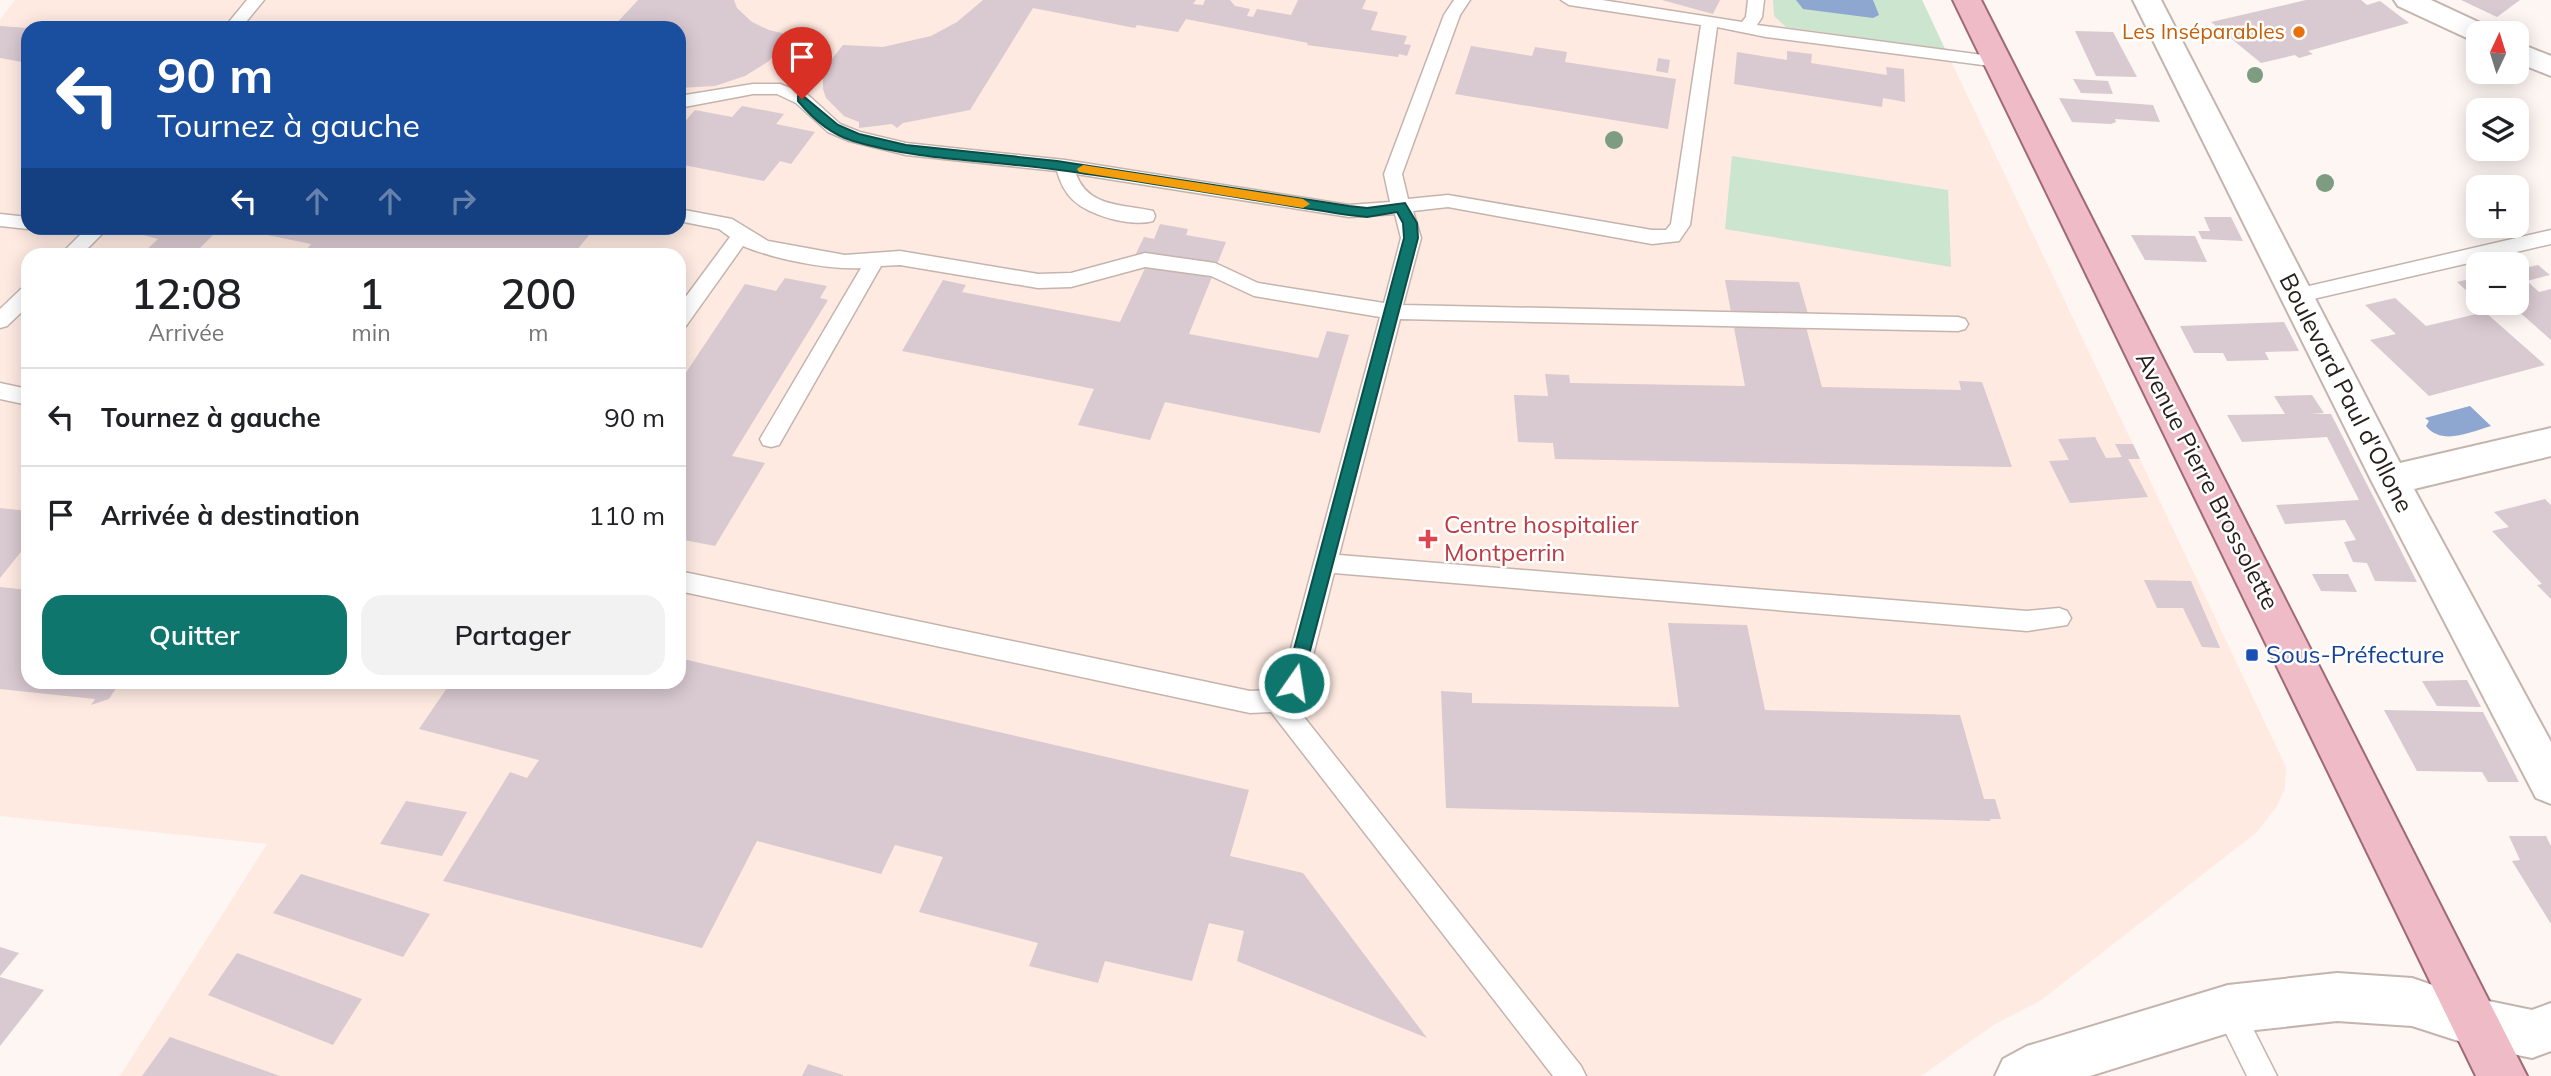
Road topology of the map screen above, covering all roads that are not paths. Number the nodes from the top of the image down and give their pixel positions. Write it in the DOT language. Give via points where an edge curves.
graph roads {
  1 [pos="256,0"];
  2 [pos="1462,0"];
  3 [pos="1569,0"];
  4 [pos="1756,0"];
  5 [pos="1967,0"];
  6 [pos="2147,0"];
  7 [pos="2408,0"];
  8 [pos="238,21"];
  9 [pos="1710,22"];
  10 [pos="2466,27"];
  11 [pos="1746,28"];
  12 [pos="2529,57"];
  13 [pos="1998,62"];
  14 [pos="2551,67"];
  15 [pos="686,101"];
  16 [pos="1065,166"];
  17 [pos="1401,206"];
  18 [pos="686,216"];
  19 [pos="1146,216"];
  20 [pos="0,220"];
  21 [pos="21,222"];
  22 [pos="742,234"];
  23 [pos="90,235"];
  24 [pos="2551,237"];
  25 [pos="76,248"];
  26 [pos="875,260"];
  27 [pos="2296,296"];
  28 [pos="21,301"];
  29 [pos="686,311"];
  30 [pos="1392,312"];
  31 [pos="0,321"];
  32 [pos="1958,324"];
  33 [pos="0,391"];
  34 [pos="21,396"];
  35 [pos="771,439"];
  36 [pos="2551,442"];
  37 [pos="2390,480"];
  38 [pos="1325,563"];
  39 [pos="686,582"];
  40 [pos="2059,618"];
  41 [pos="1277,701"];
  42 [pos="2551,784"];
  43 [pos="2228,1009"];
  44 [pos="2474,1022"];
  45 [pos="2551,1027"];
  46 [pos="1571,1076"];
  47 [pos="2020,1076"];
  48 [pos="2262,1076"];
  49 [pos="2502,1076"];
  1 -- 8 [label="lane"];
  2 -- 17 [label="lane" via="1452,15 1393,174"];
  3 -- 9 [label="lane"];
  4 -- 11 [label="lane" via="1754,17"];
  5 -- 13 [label="main road, Avenue Pierre Brossolette"];
  6 -- 27 [label="street, Boulevard Paul d'Ollone"];
  7 -- 10 [label="street"];
  9 -- 11 [label="lane"];
  9 -- 17 [label="lane" via="1680,225 1672,236 1652,237 1448,201"];
  11 -- 13 [label="lane"];
  12 -- 14 [label="street"];
  13 -- 44 [label="main road, Avenue Pierre Brossolette"];
  15 -- 16 [label="lane" via="780,89 802,99 834,128 855,138 906,149"];
  16 -- 17 [label="lane" via="1349,211"];
  16 -- 19 [label="lane" via="1073,189 1090,203"];
  17 -- 30 [label="lane" via="1410,223 1411,238"];
  18 -- 22 [label="lane" via="725,223"];
  20 -- 21 [label="lane"];
  22 -- 26 [label="lane" via="765,247 845,262"];
  22 -- 29 [label="lane"];
  23 -- 25 [label="lane"];
  24 -- 27 [label="lane"];
  26 -- 30 [label="lane" via="900,258 1038,281 1071,280 1157,260 1215,270 1254,289"];
  26 -- 35 [label="lane"];
  27 -- 37 [label="street, Boulevard Paul d'Ollone"];
  28 -- 31 [label="lane"];
  30 -- 32 [label="lane"];
  30 -- 38 [label="lane"];
  33 -- 34 [label="lane"];
  36 -- 37 [label="street"];
  37 -- 42 [label="street, Boulevard Paul d'Ollone"];
  38 -- 40 [label="lane" via="2027,621"];
  38 -- 41 [label="lane" via="1294,683"];
  39 -- 41 [label="lane" via="1250,702"];
  41 -- 46 [label="lane"];
  43 -- 44 [label="street" via="2337,997 2412,1002"];
  43 -- 47 [label="street"];
  43 -- 48 [label="lane"];
  44 -- 45 [label="street" via="2532,1034"];
  44 -- 49 [label="main road, Avenue Pierre Brossolette"];
}
